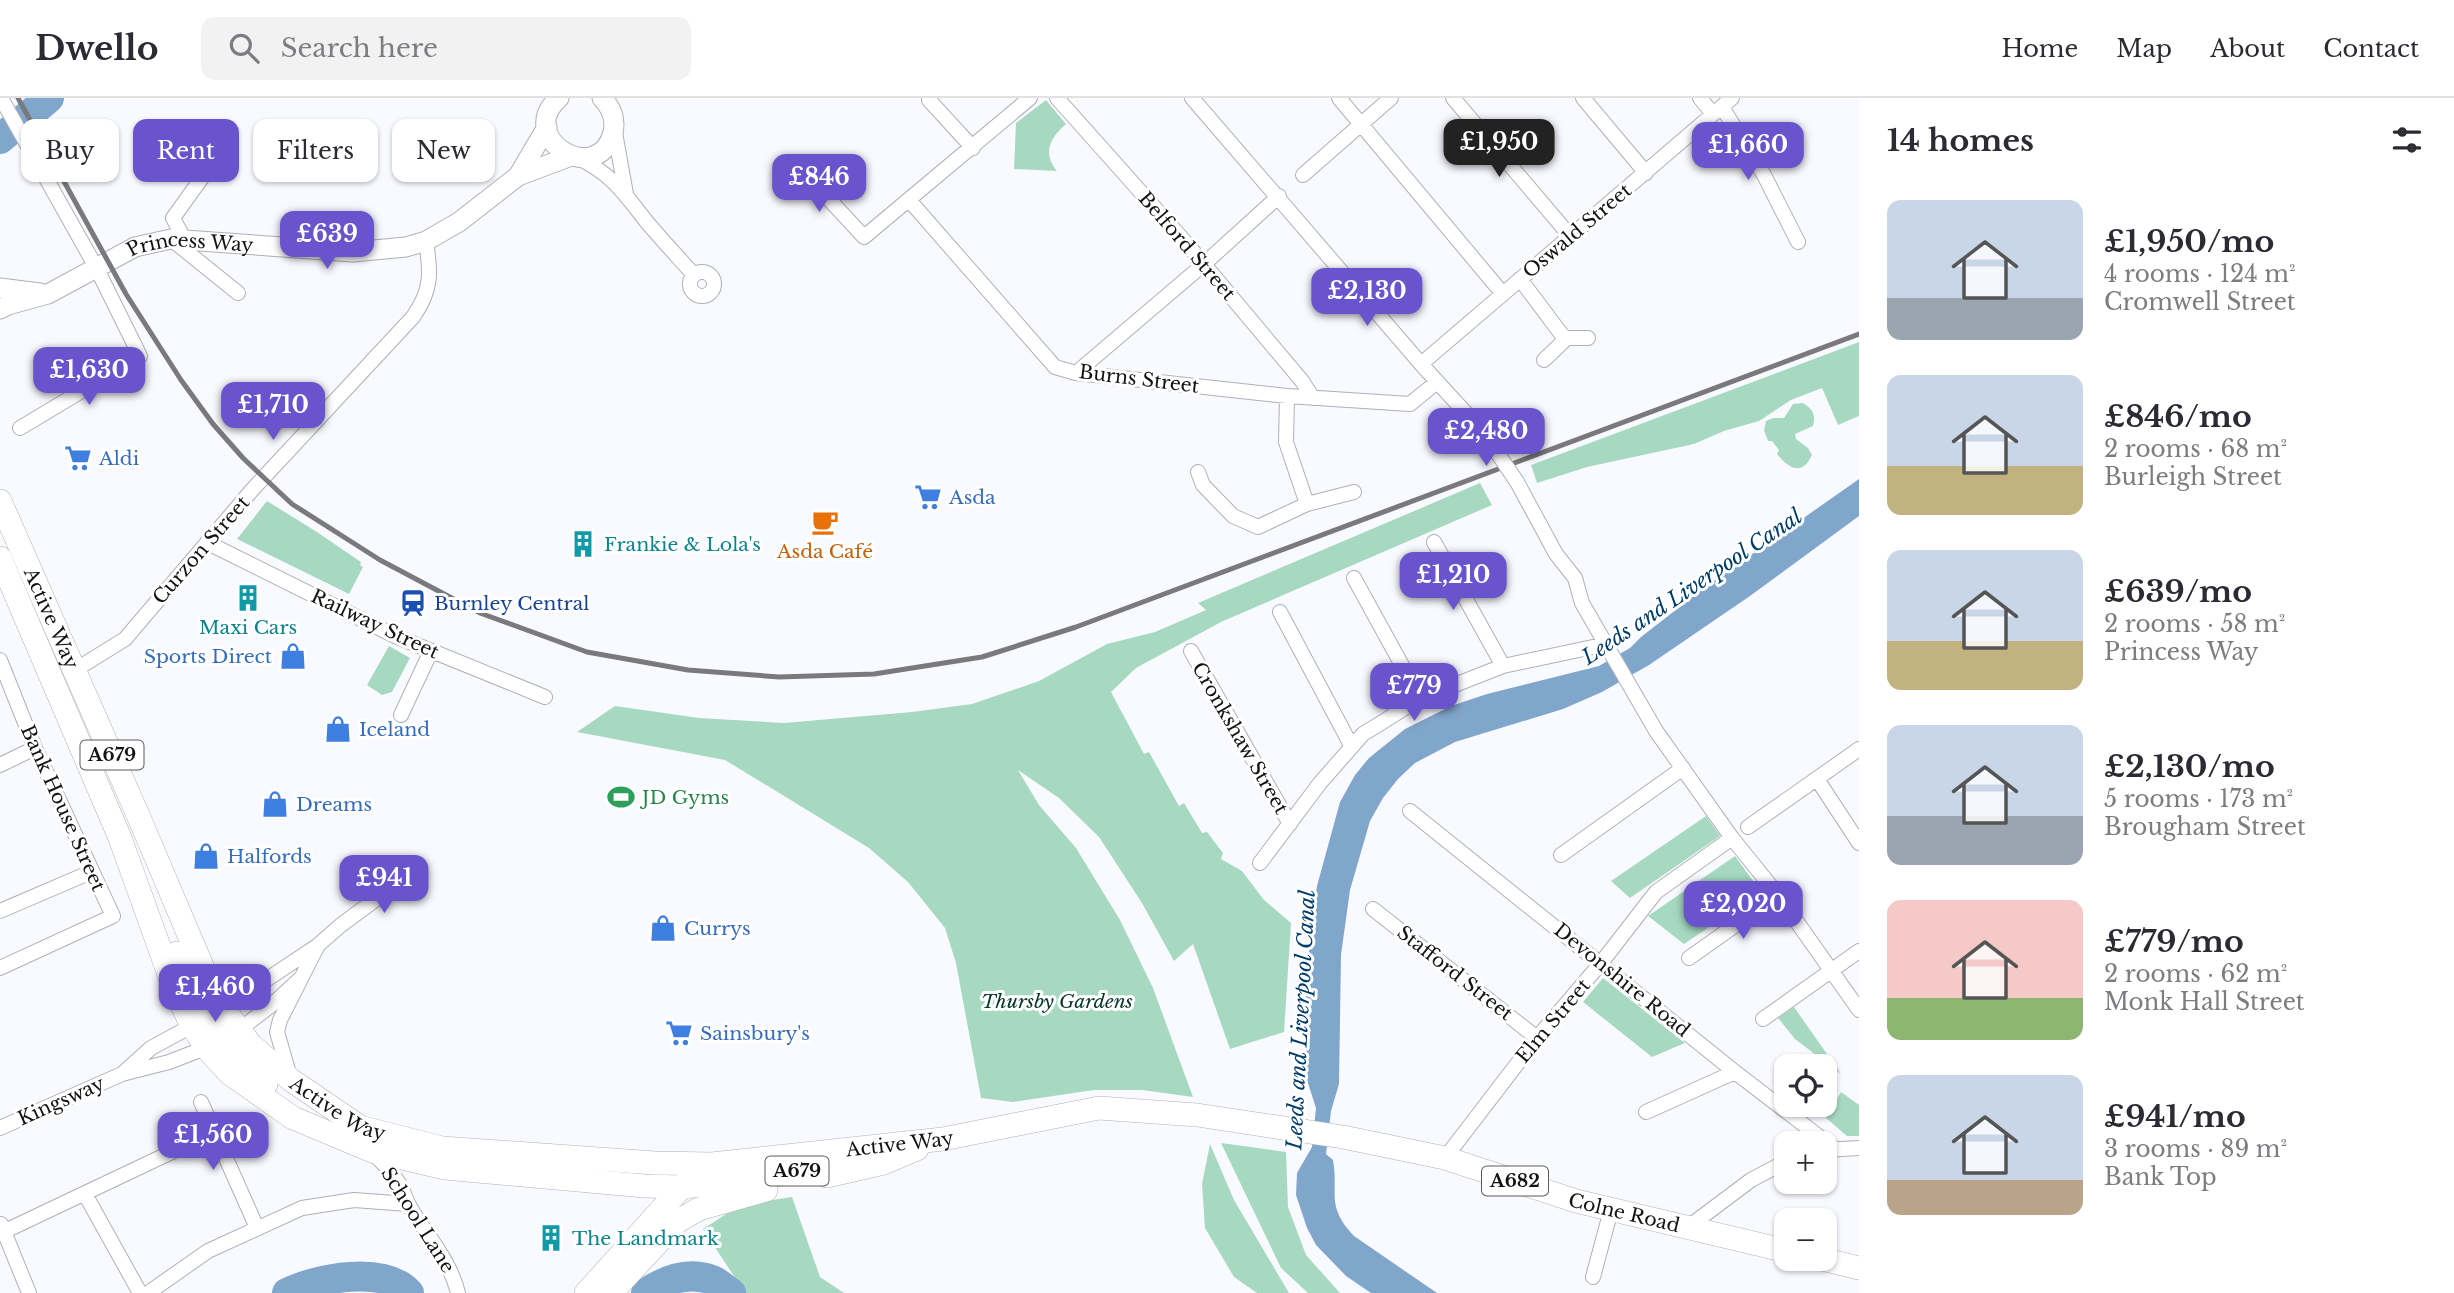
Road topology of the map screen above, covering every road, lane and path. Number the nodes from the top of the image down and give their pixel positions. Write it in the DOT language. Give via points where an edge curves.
graph roads {
  1 [pos="1,98"];
  2 [pos="602,98"];
  3 [pos="621,98"];
  4 [pos="1030,98"];
  5 [pos="1057,98"];
  6 [pos="1192,98"];
  7 [pos="1339,98"];
  8 [pos="1391,98"];
  9 [pos="1453,98"];
  10 [pos="1583,98"];
  11 [pos="1700,98"];
  12 [pos="555,99"];
  13 [pos="929,100"];
  14 [pos="1722,107"];
  15 [pos="614,121"];
  16 [pos="1362,125"];
  17 [pos="547,127"];
  18 [pos="973,148"];
  19 [pos="574,157"];
  20 [pos="800,168"];
  21 [pos="1646,173"];
  22 [pos="1303,175"];
  23 [pos="518,176"];
  24 [pos="199,182"];
  25 [pos="626,194"];
  26 [pos="1279,196"];
  27 [pos="909,200"];
  28 [pos="1571,237"];
  29 [pos="178,239"];
  30 [pos="426,242"];
  31 [pos="1798,243"];
  32 [pos="1204,264"];
  33 [pos="97,269"];
  34 [pos="694,275"];
  35 [pos="1520,279"];
  36 [pos="0,288"];
  37 [pos="238,293"];
  38 [pos="48,294"];
  39 [pos="1503,294"];
  40 [pos="0,309"];
  41 [pos="1567,338"];
  42 [pos="1588,338"];
  43 [pos="1544,359"];
  44 [pos="1421,364"];
  45 [pos="1076,373"];
  46 [pos="1437,382"];
  47 [pos="1287,396"];
  48 [pos="1313,398"];
  49 [pos="20,428"];
  50 [pos="1198,472"];
  51 [pos="1354,492"];
  52 [pos="0,501"];
  53 [pos="1307,504"];
  54 [pos="1434,542"];
  55 [pos="208,543"];
  56 [pos="0,558"];
  57 [pos="1354,578"];
  58 [pos="1280,612"];
  59 [pos="1608,647"];
  60 [pos="431,651"];
  61 [pos="1191,652"];
  62 [pos="0,660"];
  63 [pos="1503,666"];
  64 [pos="75,670"];
  65 [pos="545,697"];
  66 [pos="1420,698"];
  67 [pos="401,715"];
  68 [pos="1352,747"];
  69 [pos="35,748"];
  70 [pos="1859,749"];
  71 [pos="0,765"];
  72 [pos="1683,768"];
  73 [pos="1816,779"];
  74 [pos="1410,811"];
  75 [pos="1290,824"];
  76 [pos="1748,827"];
  77 [pos="1732,838"];
  78 [pos="1859,843"];
  79 [pos="1561,855"];
  80 [pos="1260,863"];
  81 [pos="91,872"];
  82 [pos="406,877"];
  83 [pos="1778,895"];
  84 [pos="1373,909"];
  85 [pos="0,911"];
  86 [pos="317,946"];
  87 [pos="1859,951"];
  88 [pos="1689,958"];
  89 [pos="1601,963"];
  90 [pos="0,968"];
  91 [pos="1832,970"];
  92 [pos="300,979"];
  93 [pos="1859,1010"];
  94 [pos="207,1018"];
  95 [pos="1763,1019"];
  96 [pos="234,1034"];
  97 [pos="1537,1038"];
  98 [pos="207,1049"];
  99 [pos="1735,1072"];
  100 [pos="122,1074"];
  101 [pos="291,1080"];
  102 [pos="201,1102"];
  103 [pos="1646,1112"];
  104 [pos="0,1128"];
  105 [pos="317,1128"];
  106 [pos="1808,1131"];
  107 [pos="214,1132"];
  108 [pos="943,1139"];
  109 [pos="1859,1148"];
  110 [pos="1837,1149"];
  111 [pos="372,1151"];
  112 [pos="912,1151"];
  113 [pos="1445,1158"];
  114 [pos="655,1163"];
  115 [pos="712,1164"];
  116 [pos="1774,1168"];
  117 [pos="681,1187"];
  118 [pos="85,1194"];
  119 [pos="408,1204"];
  120 [pos="1611,1210"];
  121 [pos="678,1222"];
  122 [pos="2,1227"];
  123 [pos="257,1228"];
  124 [pos="1687,1228"];
  125 [pos="1774,1248"];
  126 [pos="1837,1263"];
  127 [pos="1859,1268"];
  128 [pos="1593,1277"];
  129 [pos="29,1293"];
  130 [pos="141,1293"];
  131 [pos="148,1293"];
  132 [pos="458,1293"];
  133 [pos="586,1293"];
  134 [pos="611,1293"];
  1 -- 33 [label="street"];
  2 -- 15 [label="main road"];
  3 -- 15 [label="main road"];
  4 -- 18 [label="street"];
  5 -- 32 [label="street, Belford Street"];
  6 -- 26 [label="street"];
  7 -- 16 [label="street"];
  8 -- 16 [label="street"];
  9 -- 28 [label="street"];
  10 -- 21 [label="street"];
  11 -- 14 [label="street"];
  12 -- 17 [label="main road, Princess Way"];
  13 -- 18 [label="street"];
  14 -- 21 [label="street, Oswald Street"];
  14 -- 31 [label="street"];
  15 -- 19 [label="main road, Princess Way" via="612,136 598,153"];
  15 -- 25 [label="street"];
  16 -- 22 [label="street"];
  16 -- 39 [label="street"];
  17 -- 19 [label="main road" via="554,145"];
  17 -- 23 [label="main road, Princess Way"];
  18 -- 27 [label="street"];
  19 -- 23 [label="main road, Princess Way"];
  19 -- 25 [label="street" via="598,169"];
  20 -- 27 [label="street" via="864,237"];
  21 -- 28 [label="street, Oswald Street"];
  23 -- 30 [label="main road, Princess Way"];
  24 -- 29 [label="street" via="173,218"];
  25 -- 34 [label="street"];
  26 -- 32 [label="street"];
  26 -- 44 [label="street"];
  27 -- 45 [label="street, Burns Street" via="1049,361"];
  28 -- 35 [label="street, Oswald Street"];
  29 -- 30 [label="main road, Princess Way" via="354,252"];
  29 -- 33 [label="main road, Princess Way" via="135,247"];
  29 -- 37 [label="street"];
  30 -- 55 [label="street, Curzon Street" via="429,286 421,305"];
  32 -- 45 [label="street"];
  32 -- 48 [label="street, Belford Street"];
  33 -- 38 [label="main road, Princess Way"];
  33 -- 49 [label="street" via="140,356"];
  35 -- 39 [label="street, Oswald Street"];
  35 -- 41 [label="street"];
  36 -- 38 [label="main road"];
  38 -- 40 [label="main road, Princess Way"];
  39 -- 44 [label="street, Oswald Street"];
  41 -- 42 [label="street"];
  41 -- 43 [label="street"];
  44 -- 46 [label="street"];
  45 -- 47 [label="street, Burns Street"];
  46 -- 48 [label="street, Burns Street" via="1410,404"];
  46 -- 59 [label="street, bridge" via="1484,433 1517,482 1556,554 1575,578 1582,603"];
  47 -- 48 [label="street, Burns Street"];
  47 -- 53 [label="street" via="1286,442"];
  50 -- 53 [label="street" via="1203,485 1233,516 1258,527"];
  51 -- 53 [label="street"];
  52 -- 64 [label="main road, Active Way / A679"];
  54 -- 63 [label="street"];
  55 -- 60 [label="street, Railway Street"];
  55 -- 64 [label="street, Curzon Street" via="125,639"];
  56 -- 94 [label="main road, Active Way / A679" via="120,838 174,988"];
  57 -- 66 [label="street"];
  58 -- 68 [label="street"];
  59 -- 63 [label="street"];
  59 -- 72 [label="street"];
  60 -- 65 [label="street, Railway Street"];
  60 -- 67 [label="street"];
  61 -- 75 [label="street, Cronkshaw Street"];
  62 -- 69 [label="street, Bank House Street"];
  63 -- 66 [label="street"];
  64 -- 94 [label="main road, Active Way / A679" via="205,973"];
  66 -- 68 [label="street" via="1363,734"];
  68 -- 75 [label="street"];
  69 -- 71 [label="street"];
  69 -- 81 [label="street, Bank House Street"];
  70 -- 73 [label="street"];
  72 -- 77 [label="street"];
  72 -- 79 [label="street"];
  73 -- 76 [label="street"];
  73 -- 78 [label="street"];
  74 -- 89 [label="street, Devonshire Road"];
  75 -- 80 [label="street"];
  77 -- 83 [label="street"];
  77 -- 89 [label="street, Elm Street" via="1656,892"];
  81 -- 85 [label="street"];
  81 -- 90 [label="street, Bank House Street" via="113,916"];
  82 -- 86 [label="street, Kingsway"];
  83 -- 88 [label="street"];
  83 -- 91 [label="street"];
  84 -- 97 [label="street, Stafford Street"];
  86 -- 92 [label="street"];
  86 -- 94 [label="street, Kingsway"];
  87 -- 91 [label="street"];
  89 -- 97 [label="street, Elm Street"];
  89 -- 99 [label="street, Devonshire Road"];
  91 -- 93 [label="street"];
  91 -- 95 [label="street"];
  92 -- 96 [label="street, Kingsway"];
  92 -- 101 [label="street" via="277,1032"];
  94 -- 96 [label="main road, A679"];
  94 -- 98 [label="main road, Active Way / A679"];
  94 -- 100 [label="street, Kingsway" via="151,1048"];
  96 -- 98 [label="street, Kingsway"];
  96 -- 101 [label="main road, Active Way / A679"];
  96 -- 105 [label="main road, A679" via="229,1049"];
  97 -- 113 [label="street, Elm Street"];
  98 -- 100 [label="street, Kingsway"];
  98 -- 105 [label="main road, Active Way / A679" via="229,1073 293,1118"];
  99 -- 103 [label="street"];
  99 -- 106 [label="street, Devonshire Road"];
  100 -- 104 [label="street, Kingsway"];
  101 -- 114 [label="main road, Active Way / A679" via="360,1127 442,1148"];
  102 -- 107 [label="street"];
  105 -- 111 [label="main road, Active Way / A679"];
  107 -- 118 [label="street"];
  107 -- 123 [label="street"];
  108 -- 112 [label="main road, Active Way / A679"];
  108 -- 113 [label="main road, Colne Road / A682" via="1099,1108 1235,1121"];
  108 -- 115 [label="main road, Active Way / A679"];
  109 -- 110 [label="street"];
  111 -- 117 [label="main road, Active Way / A679" via="445,1168"];
  111 -- 119 [label="street, School Lane" via="397,1180"];
  112 -- 117 [label="main road, Active Way / A679"];
  112 -- 121 [label="main road, Active Way" via="884,1163 699,1209"];
  113 -- 120 [label="main road, Colne Road / A682"];
  114 -- 115 [label="main road, Active Way / A679"];
  114 -- 117 [label="main road"];
  115 -- 117 [label="main road"];
  116 -- 124 [label="street"];
  117 -- 121 [label="main road"];
  117 -- 133 [label="main road"];
  118 -- 122 [label="street"];
  118 -- 130 [label="street"];
  119 -- 123 [label="street" via="355,1200 302,1208"];
  119 -- 132 [label="street, School Lane" via="454,1276"];
  120 -- 124 [label="main road, Colne Road / A682"];
  120 -- 128 [label="street"];
  121 -- 134 [label="main road, Active Way"];
  122 -- 129 [label="street"];
  123 -- 131 [label="street" via="208,1251"];
  124 -- 125 [label="main road, Colne Road / A682"];
  126 -- 127 [label="main road"];
}
